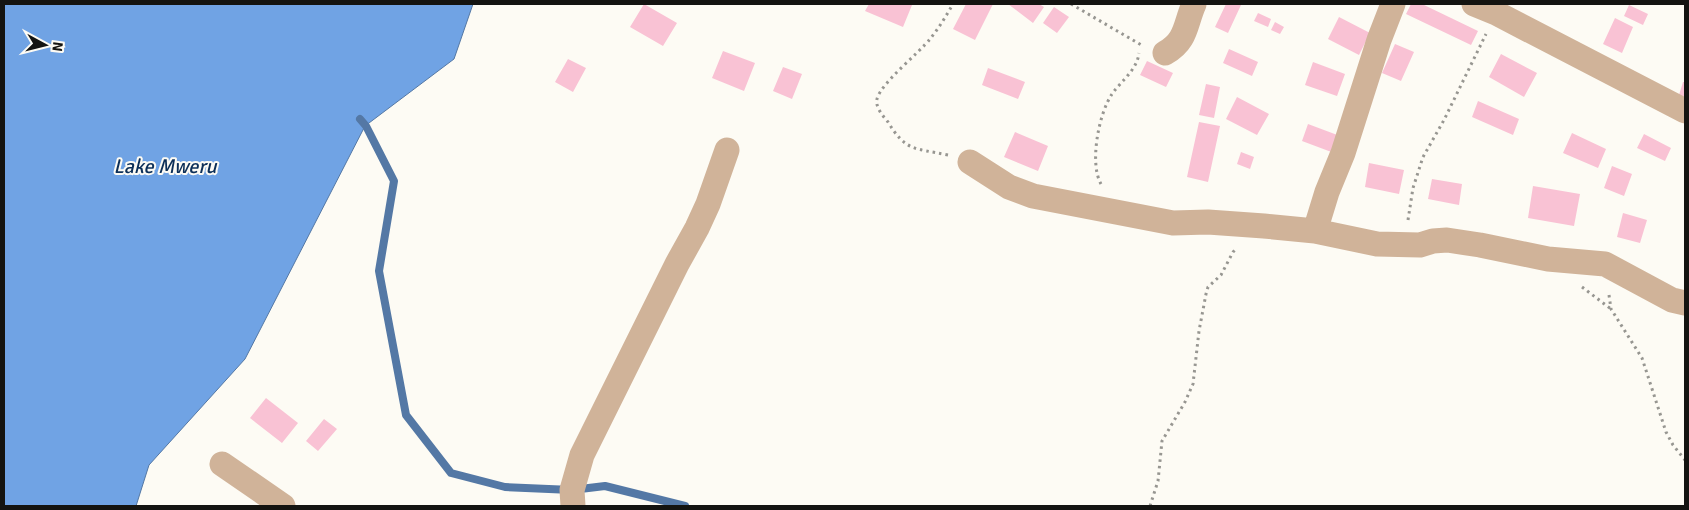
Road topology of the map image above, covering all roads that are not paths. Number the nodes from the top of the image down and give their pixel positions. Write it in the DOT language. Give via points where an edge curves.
graph roads {
  1 [pos="1194,4"];
  2 [pos="1393,4"];
  3 [pos="1485,8"];
  4 [pos="1165,52"];
  5 [pos="1685,111"];
  6 [pos="727,150"];
  7 [pos="970,162"];
  8 [pos="1315,232"];
  9 [pos="1685,303"];
  10 [pos="222,464"];
  11 [pos="283,506"];
  12 [pos="573,506"];
  1 -- 4 [label="street" via="1182,38 1173,49"];
  2 -- 8 [label="street"];
  3 -- 5 [label="street"];
  6 -- 12 [label="street" via="697,228 582,455 572,490"];
  7 -- 8 [label="street" via="1009,187 1033,196 1173,223 1208,222"];
  8 -- 9 [label="street" via="1404,246 1447,240 1548,259 1605,264 1672,300"];
  10 -- 11 [label="street"];
}
